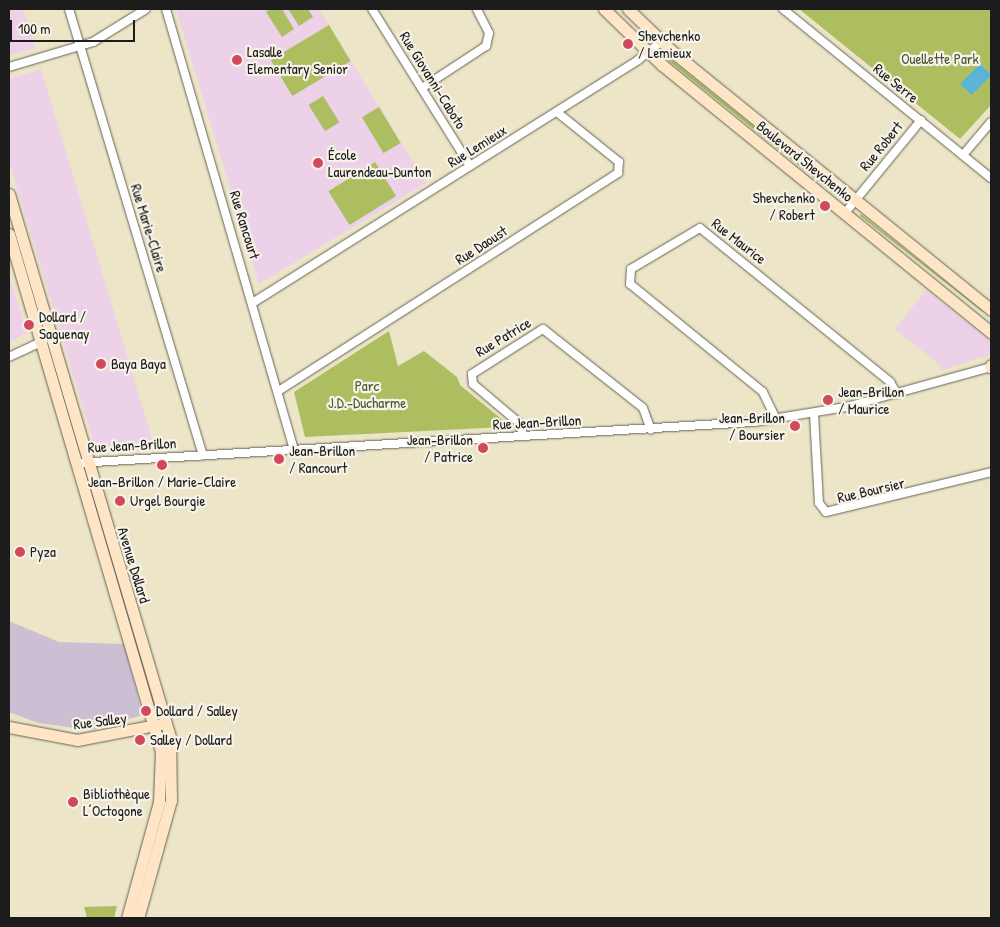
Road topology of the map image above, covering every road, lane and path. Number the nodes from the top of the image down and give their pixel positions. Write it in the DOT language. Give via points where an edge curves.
graph roads {
  1 [pos="69,9"];
  2 [pos="146,9"];
  3 [pos="166,9"];
  4 [pos="372,9"];
  5 [pos="477,9"];
  6 [pos="604,9"];
  7 [pos="628,9"];
  8 [pos="783,9"];
  9 [pos="661,42"];
  10 [pos="81,47"];
  11 [pos="648,53"];
  12 [pos="9,67"];
  13 [pos="422,88"];
  14 [pos="557,112"];
  15 [pos="921,120"];
  16 [pos="991,122"];
  17 [pos="964,155"];
  18 [pos="470,166"];
  19 [pos="991,178"];
  20 [pos="9,194"];
  21 [pos="856,200"];
  22 [pos="845,213"];
  23 [pos="9,234"];
  24 [pos="17,256"];
  25 [pos="254,302"];
  26 [pos="991,310"];
  27 [pos="991,332"];
  28 [pos="47,341"];
  29 [pos="9,357"];
  30 [pos="991,366"];
  31 [pos="280,390"];
  32 [pos="897,394"];
  33 [pos="814,414"];
  34 [pos="776,419"];
  35 [pos="651,430"];
  36 [pos="524,436"];
  37 [pos="294,449"];
  38 [pos="203,455"];
  39 [pos="83,462"];
  40 [pos="991,472"];
  41 [pos="161,724"];
  42 [pos="9,727"];
  43 [pos="127,918"];
  44 [pos="138,918"];
  1 -- 10 [label="street, Rue Marie-Claire"];
  2 -- 10 [label="street"];
  3 -- 25 [label="street, Rue Rancourt"];
  4 -- 13 [label="street, Rue Giovanni-Caboto"];
  5 -- 13 [label="street" via="489,32 486,46"];
  6 -- 11 [label="street, Boulevard Shevchenko"];
  7 -- 9 [label="street, Boulevard Shevchenko"];
  8 -- 15 [label="street, Rue Serre"];
  9 -- 11 [label="street, Rue Lemieux"];
  9 -- 21 [label="street, Boulevard Shevchenko"];
  10 -- 12 [label="street"];
  10 -- 38 [label="street, Rue Marie-Claire"];
  11 -- 14 [label="street, Rue Lemieux"];
  11 -- 22 [label="street, Boulevard Shevchenko"];
  13 -- 18 [label="street, Rue Giovanni-Caboto"];
  14 -- 18 [label="street, Rue Lemieux"];
  14 -- 31 [label="street, Rue Daoust" via="619,162 618,173"];
  15 -- 17 [label="street, Rue Serre"];
  15 -- 21 [label="street, Rue Robert"];
  16 -- 17 [label="street"];
  17 -- 19 [label="street, Rue Serre"];
  18 -- 25 [label="street, Rue Lemieux"];
  20 -- 24 [label="street, Avenue Dollard"];
  21 -- 22 [label="street, Rue Robert"];
  21 -- 26 [label="street, Boulevard Shevchenko"];
  22 -- 27 [label="street, Boulevard Shevchenko"];
  23 -- 24 [label="street, Avenue Dollard"];
  24 -- 28 [label="street, Avenue Dollard"];
  25 -- 31 [label="street, Rue Rancourt"];
  28 -- 29 [label="street"];
  28 -- 39 [label="street, Avenue Dollard"];
  30 -- 32 [label="street, Rue Jean-Brillon"];
  31 -- 37 [label="street, Rue Rancourt"];
  32 -- 33 [label="street, Rue Jean-Brillon"];
  32 -- 34 [label="street, Rue Maurice" via="890,382 700,228 630,269 630,284 763,392"];
  33 -- 34 [label="street, Rue Jean-Brillon"];
  33 -- 40 [label="street, Rue Boursier" via="818,503 826,512"];
  34 -- 35 [label="street, Rue Jean-Brillon"];
  35 -- 36 [label="street, Rue Jean-Brillon"];
  35 -- 36 [label="street, Rue Patrice" via="643,408 543,329 472,374 473,384 518,422"];
  36 -- 37 [label="street, Rue Jean-Brillon"];
  37 -- 38 [label="street, Rue Jean-Brillon"];
  38 -- 39 [label="street, Rue Jean-Brillon"];
  39 -- 41 [label="street, Avenue Dollard"];
  41 -- 42 [label="street, Rue Salley" via="77,740"];
  41 -- 43 [label="street, Avenue Dollard" via="161,788"];
  41 -- 44 [label="street, Avenue Dollard" via="173,758 172,793"];
}
